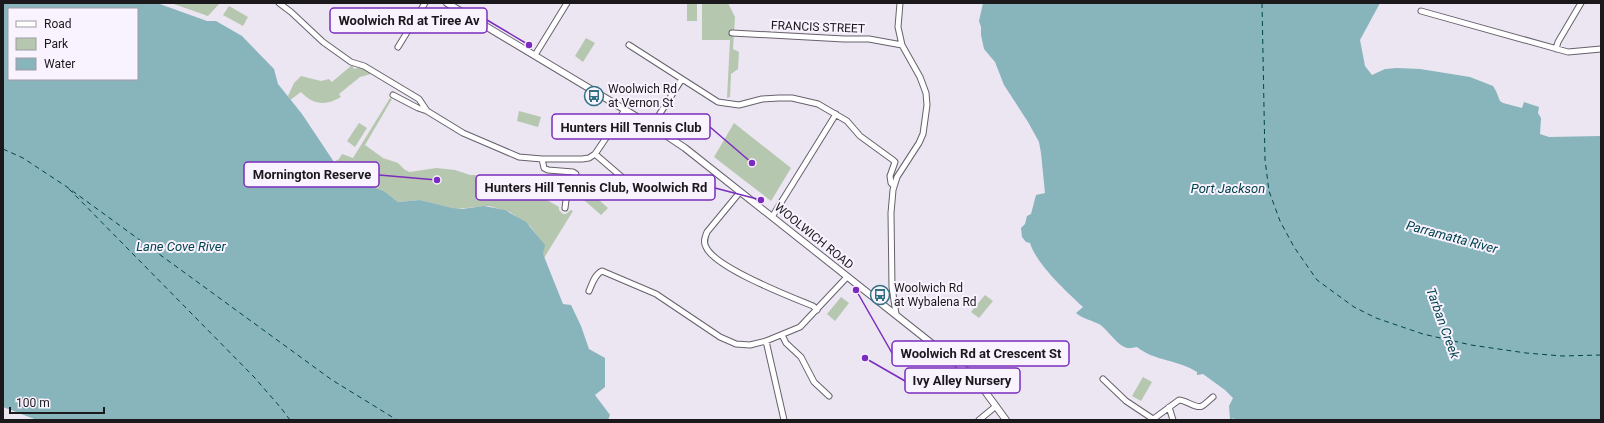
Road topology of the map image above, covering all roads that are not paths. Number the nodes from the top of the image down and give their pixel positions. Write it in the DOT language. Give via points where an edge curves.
graph roads {
  1 [pos="279,3"];
  2 [pos="425,3"];
  3 [pos="447,3"];
  4 [pos="567,3"];
  5 [pos="900,3"];
  6 [pos="1581,3"];
  7 [pos="1421,11"];
  8 [pos="732,33"];
  9 [pos="629,45"];
  10 [pos="902,46"];
  11 [pos="398,47"];
  12 [pos="1556,48"];
  13 [pos="1601,49"];
  14 [pos="535,55"];
  15 [pos="682,79"];
  16 [pos="393,95"];
  17 [pos="625,110"];
  18 [pos="428,111"];
  19 [pos="836,114"];
  20 [pos="652,126"];
  21 [pos="595,154"];
  22 [pos="542,159"];
  23 [pos="631,185"];
  24 [pos="894,186"];
  25 [pos="740,192"];
  26 [pos="565,208"];
  27 [pos="772,217"];
  28 [pos="846,277"];
  29 [pos="589,291"];
  30 [pos="818,310"];
  31 [pos="896,314"];
  32 [pos="782,335"];
  33 [pos="766,341"];
  34 [pos="1104,379"];
  35 [pos="829,396"];
  36 [pos="1213,396"];
  37 [pos="996,406"];
  38 [pos="1169,407"];
  39 [pos="784,420"];
  40 [pos="979,420"];
  41 [pos="1006,420"];
  42 [pos="1153,420"];
  43 [pos="1173,420"];
  1 -- 18 [label="street" via="323,42 351,62 364,66 419,99"];
  2 -- 11 [label="street"];
  3 -- 14 [label="street, WOOLWICH ROAD"];
  4 -- 14 [label="street"];
  5 -- 10 [label="street" via="898,27"];
  6 -- 12 [label="street"];
  7 -- 12 [label="street"];
  8 -- 10 [label="street, FRANCIS STREET" via="869,39"];
  9 -- 15 [label="street"];
  10 -- 24 [label="street" via="920,77 926,93 926,105 923,134"];
  12 -- 13 [label="street" via="1568,52"];
  14 -- 17 [label="street, WOOLWICH ROAD"];
  15 -- 19 [label="street" via="718,102 739,105 762,99 792,98 818,104"];
  15 -- 20 [label="street"];
  16 -- 18 [label="street"];
  17 -- 20 [label="street, WOOLWICH ROAD"];
  17 -- 21 [label="street"];
  18 -- 22 [label="street" via="462,133 495,148 519,157"];
  19 -- 24 [label="street" via="895,162 890,176"];
  19 -- 27 [label="street"];
  20 -- 25 [label="street, WOOLWICH ROAD" via="680,144"];
  21 -- 22 [label="street" via="582,160"];
  21 -- 23 [label="street"];
  22 -- 26 [label="street" via="544,168 548,170 576,174 576,181 566,200"];
  24 -- 31 [label="street" via="891,214 892,282"];
  25 -- 27 [label="street, WOOLWICH ROAD"];
  25 -- 30 [label="street" via="707,232 704,240 706,248 721,262 749,279"];
  27 -- 28 [label="street, WOOLWICH ROAD"];
  28 -- 30 [label="street"];
  28 -- 31 [label="street, WOOLWICH ROAD"];
  29 -- 33 [label="street" via="595,278 602,271 656,294 720,337 736,344"];
  30 -- 32 [label="street" via="800,327"];
  31 -- 37 [label="street, WOOLWICH ROAD" via="976,379"];
  32 -- 33 [label="street"];
  32 -- 35 [label="street" via="786,343 801,357 814,382"];
  33 -- 39 [label="street"];
  34 -- 42 [label="street" via="1126,401"];
  36 -- 38 [label="street" via="1202,406 1181,400"];
  37 -- 40 [label="street"];
  37 -- 41 [label="street, WOOLWICH ROAD"];
  38 -- 42 [label="street"];
  38 -- 43 [label="street"];
}
